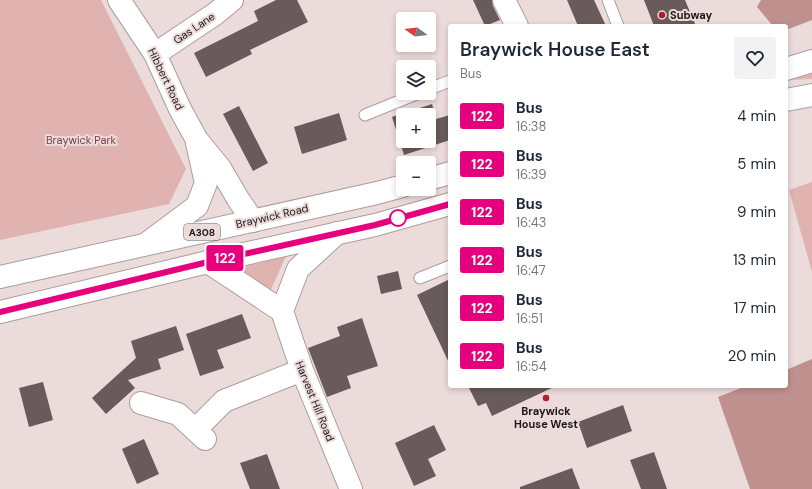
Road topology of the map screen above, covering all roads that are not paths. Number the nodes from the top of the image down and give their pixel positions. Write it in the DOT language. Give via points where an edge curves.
graph roads {
  1 [pos="119,0"];
  2 [pos="232,0"];
  3 [pos="504,0"];
  4 [pos="608,0"];
  5 [pos="516,24"];
  6 [pos="617,24"];
  7 [pos="155,54"];
  8 [pos="812,60"];
  9 [pos="788,68"];
  10 [pos="448,82"];
  11 [pos="436,86"];
  12 [pos="812,95"];
  13 [pos="402,100"];
  14 [pos="788,100"];
  15 [pos="365,115"];
  16 [pos="196,140"];
  17 [pos="448,174"];
  18 [pos="436,177"];
  19 [pos="396,188"];
  20 [pos="448,205"];
  21 [pos="252,221"];
  22 [pos="337,233"];
  23 [pos="146,244"];
  24 [pos="208,262"];
  25 [pos="448,267"];
  26 [pos="0,277"];
  27 [pos="420,278"];
  28 [pos="282,311"];
  29 [pos="0,312"];
  30 [pos="302,370"];
  31 [pos="141,403"];
  32 [pos="351,489"];
  1 -- 7 [label="street, Hibbert Road"];
  2 -- 7 [label="street, Gas Lane"];
  3 -- 5 [label="street"];
  4 -- 6 [label="lane"];
  7 -- 16 [label="street, Hibbert Road"];
  8 -- 9 [label="street"];
  10 -- 11 [label="lane"];
  12 -- 14 [label="street"];
  13 -- 15 [label="lane"];
  16 -- 21 [label="street, Hibbert Road" via="220,168"];
  16 -- 23 [label="street, Hibbert Road" via="206,183 197,206"];
  17 -- 18 [label="street"];
  19 -- 21 [label="street, Braywick Road / A308"];
  20 -- 22 [label="street"];
  21 -- 23 [label="street, Braywick Road / A308"];
  22 -- 24 [label="street"];
  22 -- 28 [label="street" via="298,269"];
  23 -- 26 [label="street, Braywick Road / A308"];
  24 -- 28 [label="street"];
  24 -- 29 [label="street"];
  25 -- 27 [label="lane"];
  28 -- 30 [label="street, Harvest Hill Road"];
  30 -- 31 [label="street" via="224,401 201,434 178,414"];
  30 -- 32 [label="street, Harvest Hill Road"];
}
